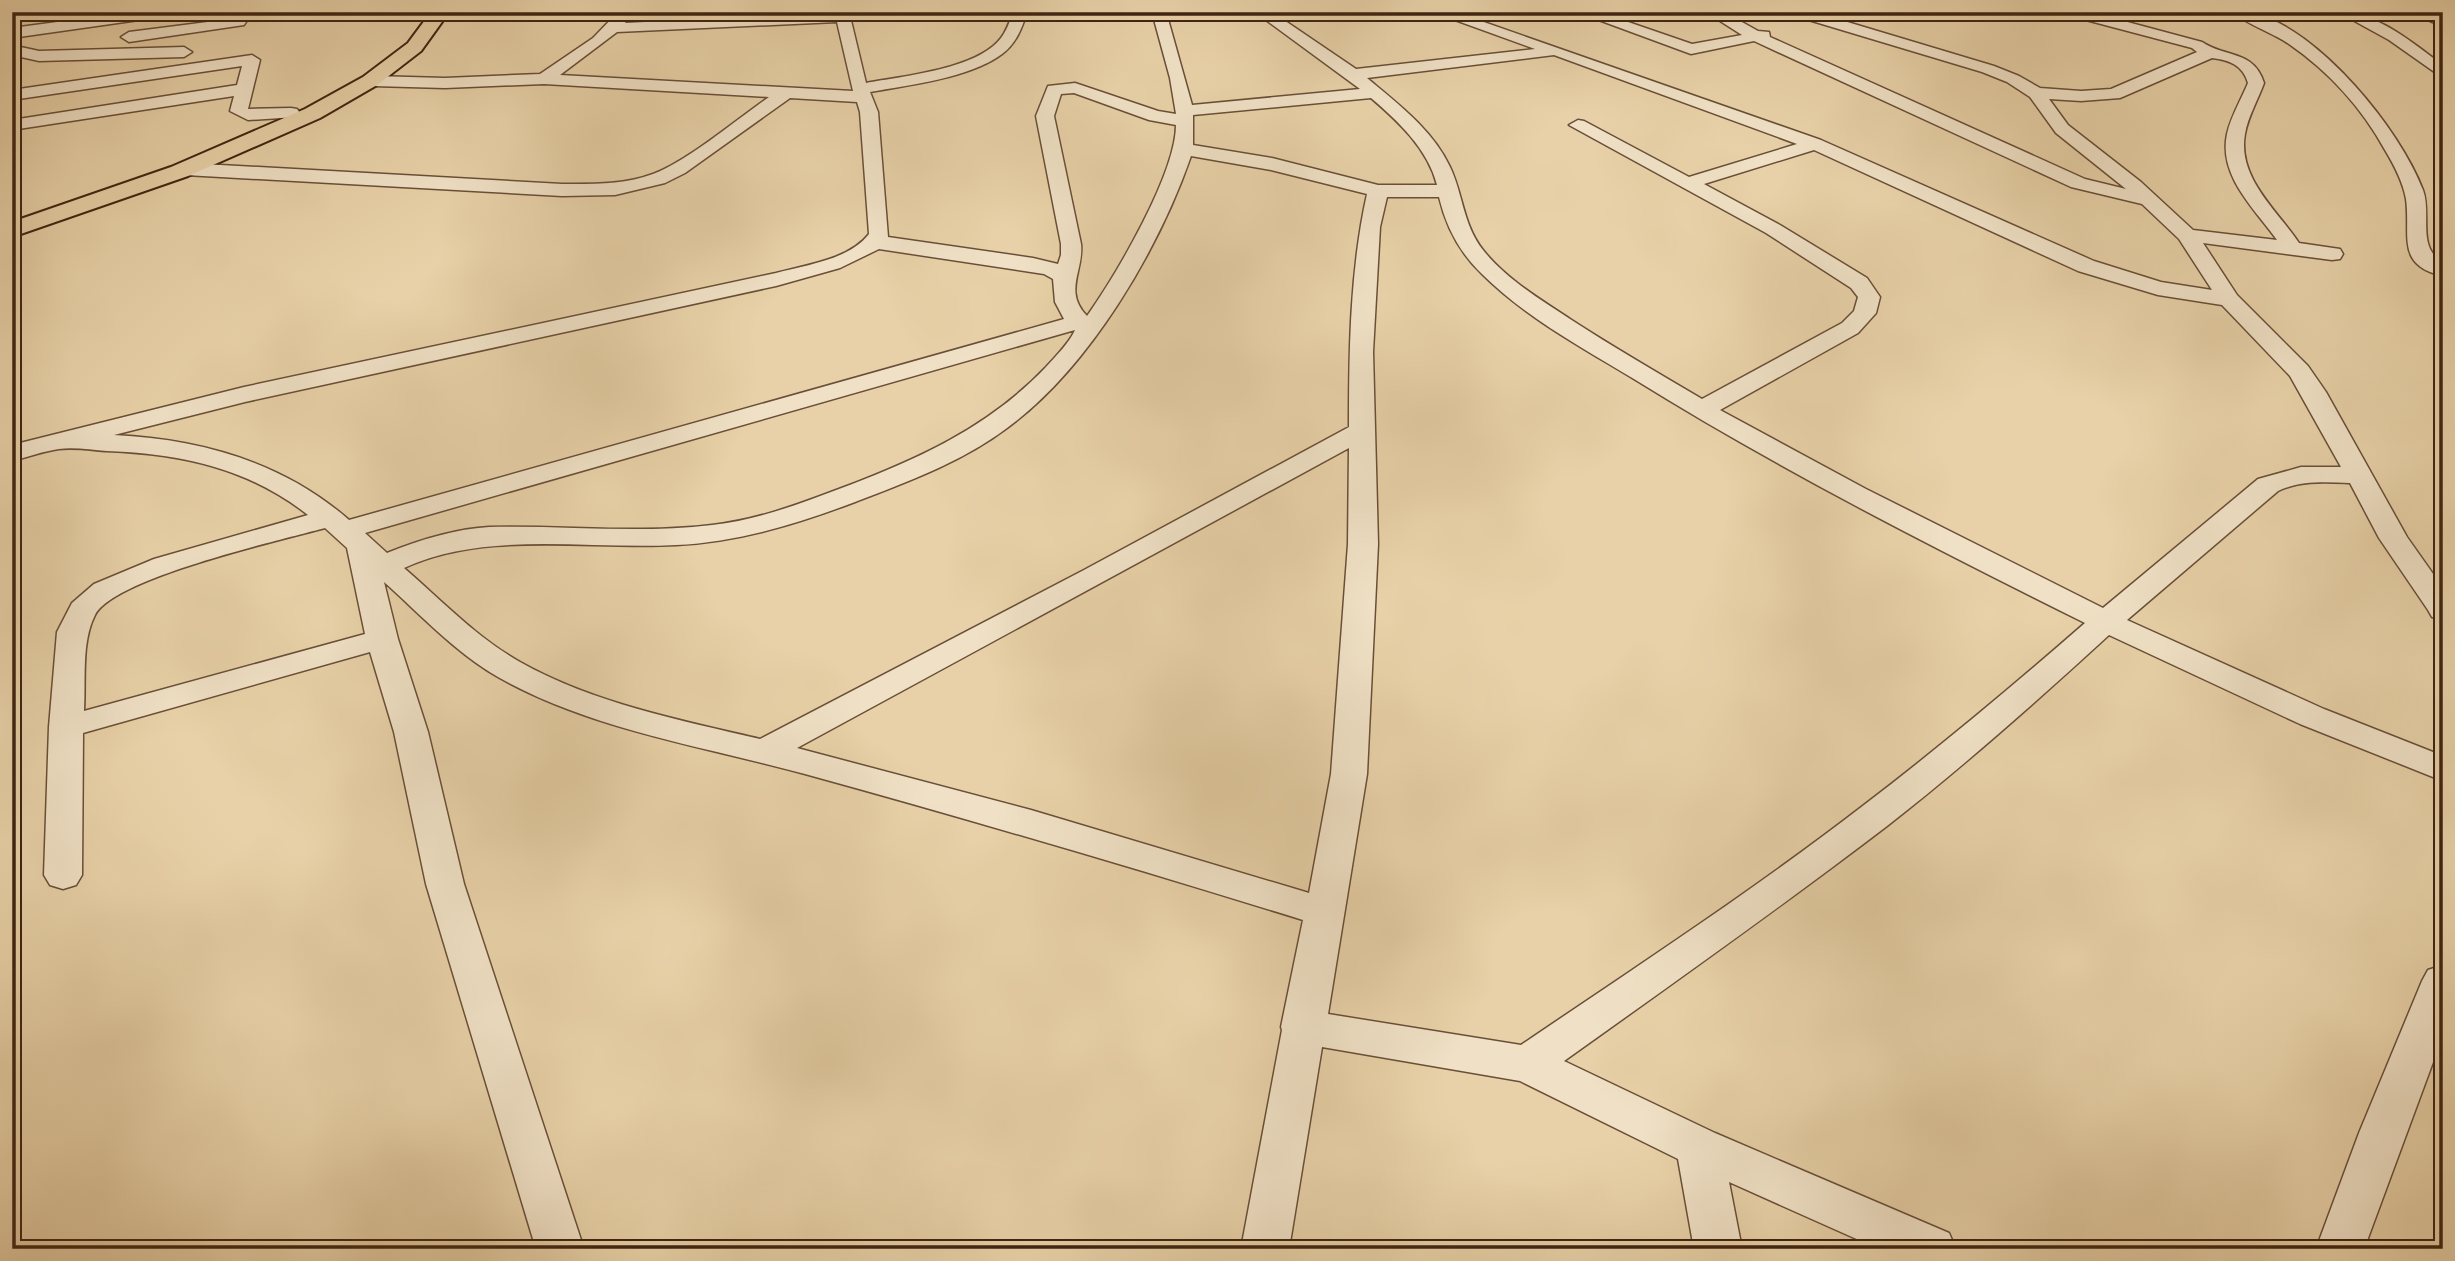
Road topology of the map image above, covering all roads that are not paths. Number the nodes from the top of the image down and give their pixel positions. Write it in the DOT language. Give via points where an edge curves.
graph roads {
  1 [pos="165,12"];
  2 [pos="418,12"];
  3 [pos="440,12"];
  4 [pos="626,12"];
  5 [pos="1020,12"];
  6 [pos="1159,12"];
  7 [pos="1262,12"];
  8 [pos="1440,12"];
  9 [pos="1584,12"];
  10 [pos="1713,12"];
  11 [pos="2072,12"];
  12 [pos="2240,12"];
  13 [pos="2346,12"];
  14 [pos="2417,12"];
  15 [pos="2132,14"];
  16 [pos="843,15"];
  17 [pos="242,17"];
  18 [pos="2095,18"];
  19 [pos="2443,23"];
  20 [pos="1790,24"];
  21 [pos="613,28"];
  22 [pos="12,33"];
  23 [pos="1757,37"];
  24 [pos="1692,49"];
  25 [pos="14,51"];
  26 [pos="1557,51"];
  27 [pos="2207,52"];
  28 [pos="252,55"];
  29 [pos="2420,55"];
  30 [pos="1651,56"];
  31 [pos="2443,57"];
  32 [pos="1625,61"];
  33 [pos="1598,65"];
  34 [pos="2443,73"];
  35 [pos="1350,75"];
  36 [pos="544,79"];
  37 [pos="373,81"];
  38 [pos="244,89"];
  39 [pos="786,93"];
  40 [pos="862,93"];
  41 [pos="1373,93"];
  42 [pos="2036,93"];
  43 [pos="12,95"];
  44 [pos="291,113"];
  45 [pos="1185,116"];
  46 [pos="12,125"];
  47 [pos="1578,125"];
  48 [pos="1815,144"];
  49 [pos="1184,149"];
  50 [pos="185,169"];
  51 [pos="1689,183"];
  52 [pos="1378,191"];
  53 [pos="1448,191"];
  54 [pos="2148,199"];
  55 [pos="12,220"];
  56 [pos="12,230"];
  57 [pos="2187,235"];
  58 [pos="876,242"];
  59 [pos="2292,248"];
  60 [pos="2332,254"];
  61 [pos="2443,270"];
  62 [pos="1064,277"];
  63 [pos="2229,299"];
  64 [pos="1084,326"];
  65 [pos="1701,410"];
  66 [pos="1363,430"];
  67 [pos="64,441"];
  68 [pos="12,453"];
  69 [pos="2360,476"];
  70 [pos="355,540"];
  71 [pos="2443,610"];
  72 [pos="2104,623"];
  73 [pos="382,639"];
  74 [pos="65,727"];
  75 [pos="764,751"];
  76 [pos="2443,769"];
  77 [pos="64,875"];
  78 [pos="1325,912"];
  79 [pos="2443,981"];
  80 [pos="1302,1027"];
  81 [pos="1527,1064"];
  82 [pos="1699,1147"];
  83 [pos="560,1249"];
  84 [pos="1265,1249"];
  85 [pos="1718,1249"];
  86 [pos="1932,1249"];
  87 [pos="2340,1249"];
  1 -- 22 [label="street"];
  2 -- 44 [label="main road" via="411,27 354,78"];
  3 -- 37 [label="main road" via="434,26"];
  4 -- 21 [label="street"];
  5 -- 40 [label="street" via="1006,43 985,58"];
  6 -- 45 [label="street" via="1177,69"];
  7 -- 35 [label="street"];
  8 -- 26 [label="street"];
  9 -- 24 [label="street"];
  10 -- 23 [label="street"];
  11 -- 18 [label="street"];
  12 -- 61 [label="street" via="2297,40 2366,107 2393,147 2415,195 2419,254"];
  13 -- 29 [label="street"];
  14 -- 19 [label="street"];
  15 -- 18 [label="street"];
  16 -- 21 [label="street"];
  16 -- 40 [label="street"];
  17 -- 25 [label="street"];
  17 -- 28 [label="street"];
  18 -- 27 [label="street"];
  20 -- 23 [label="street"];
  20 -- 42 [label="street" via="1827,21 1987,69"];
  21 -- 36 [label="street"];
  23 -- 24 [label="street"];
  23 -- 54 [label="street" via="2087,187"];
  24 -- 30 [label="street"];
  25 -- 28 [label="street" via="39,56"];
  26 -- 33 [label="street"];
  26 -- 35 [label="street"];
  27 -- 42 [label="street" via="2114,94"];
  27 -- 59 [label="street" via="2239,60 2253,71 2256,83 2235,138 2235,153 2252,194"];
  28 -- 38 [label="street"];
  28 -- 43 [label="street"];
  29 -- 31 [label="street"];
  29 -- 34 [label="street"];
  32 -- 33 [label="street"];
  33 -- 48 [label="street"];
  35 -- 41 [label="street"];
  36 -- 37 [label="street"];
  36 -- 39 [label="street"];
  37 -- 50 [label="main road"];
  38 -- 44 [label="street" via="239,108 243,114"];
  38 -- 46 [label="street"];
  39 -- 40 [label="street"];
  39 -- 50 [label="street" via="678,169 615,190"];
  40 -- 58 [label="street" via="869,112"];
  41 -- 45 [label="street"];
  41 -- 53 [label="street" via="1426,143 1440,164"];
  42 -- 54 [label="street" via="2062,129"];
  44 -- 55 [label="main road" via="202,152"];
  45 -- 49 [label="street"];
  45 -- 62 [label="street" via="1146,114 1075,88 1054,90 1045,116 1071,244"];
  47 -- 51 [label="street"];
  48 -- 51 [label="street"];
  48 -- 63 [label="street" via="2086,266 2158,288"];
  49 -- 52 [label="street" via="1272,164"];
  49 -- 64 [label="street" via="1133,260"];
  50 -- 56 [label="main road"];
  51 -- 65 [label="street" via="1832,264 1870,297 1866,313 1850,328"];
  52 -- 53 [label="street"];
  52 -- 66 [label="street" via="1370,227 1361,352"];
  53 -- 65 [label="street" via="1455,218 1475,254 1501,280"];
  54 -- 57 [label="street"];
  57 -- 59 [label="street"];
  57 -- 63 [label="street"];
  58 -- 62 [label="street" via="1033,264"];
  58 -- 67 [label="street" via="840,260 776,279 244,396"];
  59 -- 60 [label="street"];
  62 -- 64 [label="street" via="1068,311"];
  63 -- 69 [label="street" via="2299,371"];
  64 -- 70 [label="street"];
  64 -- 70 [label="street" via="1030,395 999,422 912,471 797,513 740,529 683,535"];
  65 -- 72 [label="street" via="1851,494"];
  66 -- 75 [label="street"];
  66 -- 78 [label="street" via="1363,544 1349,774"];
  67 -- 68 [label="street"];
  67 -- 70 [label="street" via="149,444 205,454 300,495"];
  69 -- 71 [label="street" via="2393,538"];
  69 -- 72 [label="street" via="2304,474 2268,485"];
  70 -- 73 [label="street"];
  70 -- 74 [label="street" via="133,578 88,602 73,632"];
  70 -- 75 [label="street" via="470,642 508,668 560,694 660,727"];
  72 -- 76 [label="street" via="2229,682"];
  72 -- 81 [label="street" via="2000,716 1875,816"];
  73 -- 74 [label="street"];
  73 -- 83 [label="street" via="411,732 445,884"];
  74 -- 77 [label="street"];
  75 -- 78 [label="street" via="1031,823"];
  78 -- 80 [label="street"];
  79 -- 87 [label="street"];
  80 -- 81 [label="street"];
  80 -- 84 [label="street"];
  81 -- 82 [label="street"];
  82 -- 85 [label="street"];
  82 -- 86 [label="street"];
}
